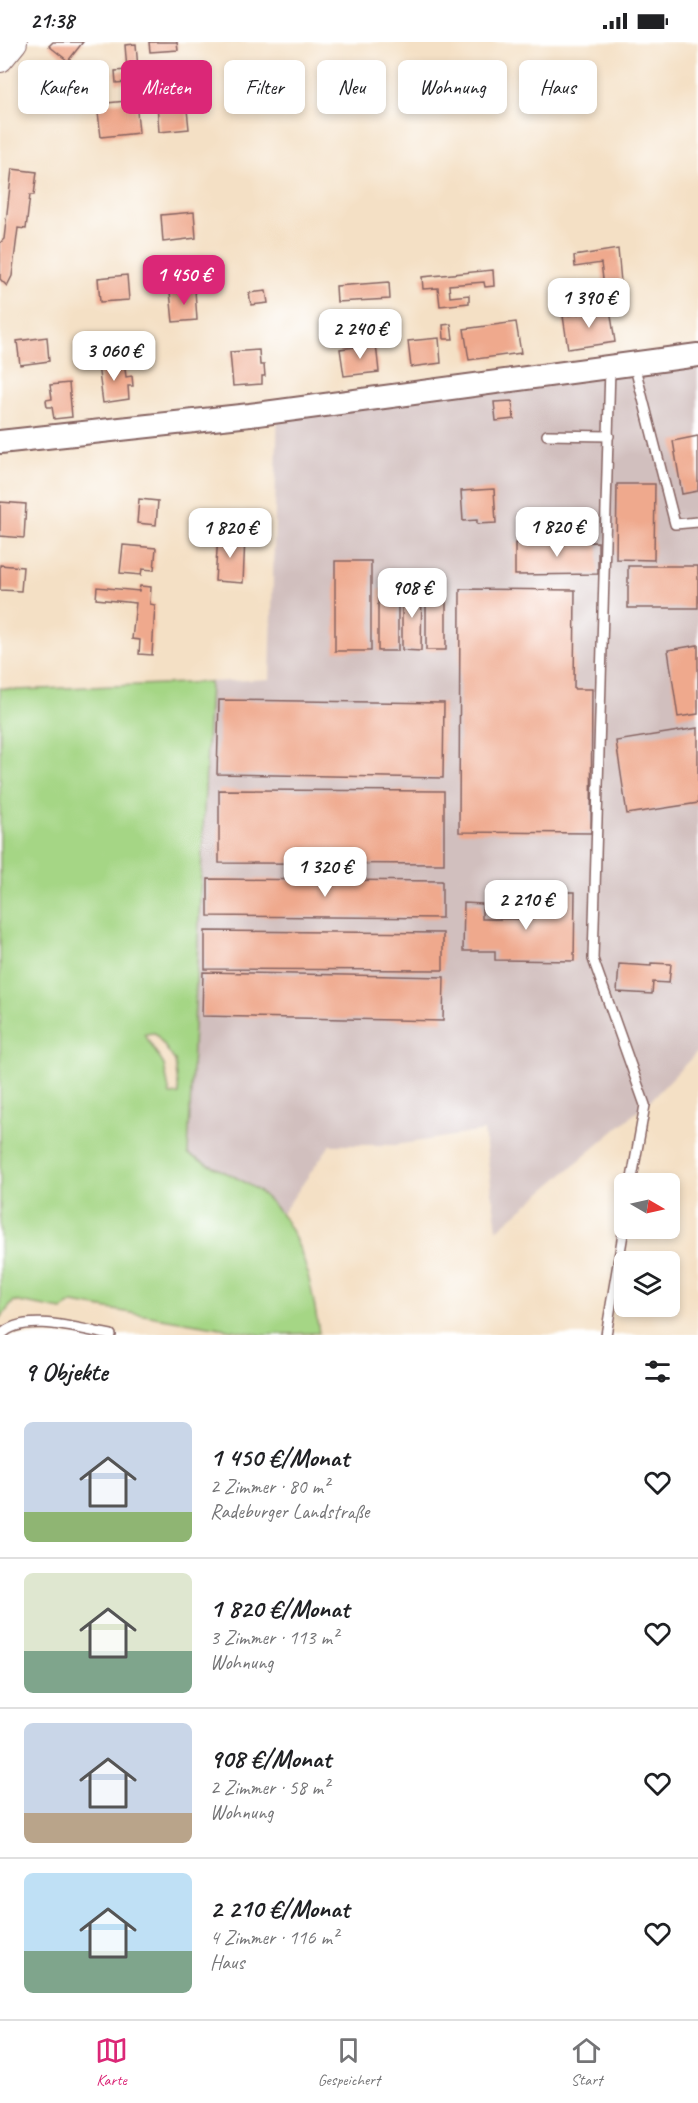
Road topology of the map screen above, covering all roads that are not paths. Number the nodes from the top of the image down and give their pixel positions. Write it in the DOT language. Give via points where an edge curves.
graph roads {
  1 [pos="14,42"];
  2 [pos="0,59"];
  3 [pos="698,355"];
  4 [pos="634,364"];
  5 [pos="610,368"];
  6 [pos="547,435"];
  7 [pos="609,436"];
  8 [pos="0,442"];
  9 [pos="698,522"];
  10 [pos="634,1173"];
  11 [pos="622,1239"];
  12 [pos="1,1335"];
  13 [pos="111,1335"];
  14 [pos="606,1335"];
  1 -- 2 [label="main road"];
  3 -- 4 [label="street"];
  4 -- 5 [label="street"];
  4 -- 9 [label="lane" via="675,524"];
  5 -- 7 [label="lane"];
  5 -- 8 [label="street" via="250,415"];
  6 -- 7 [label="lane"];
  7 -- 10 [label="lane" via="593,959 645,1105"];
  11 -- 14 [label="lane"];
  12 -- 13 [label="lane" via="30,1322"];
}
